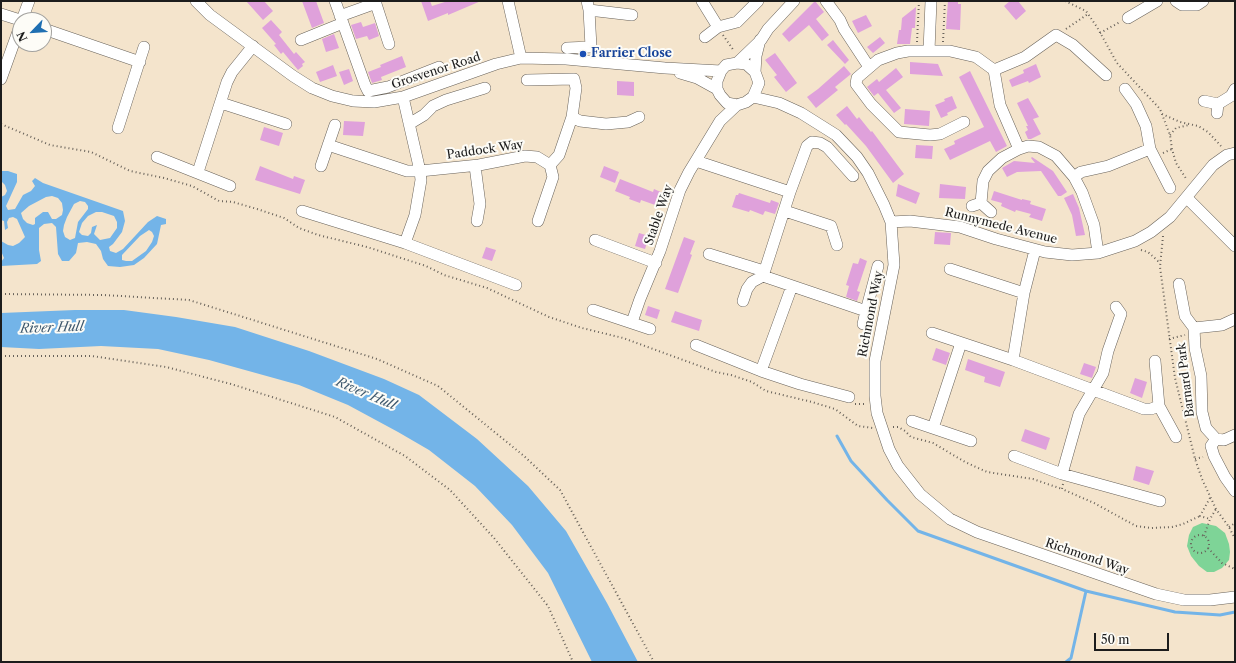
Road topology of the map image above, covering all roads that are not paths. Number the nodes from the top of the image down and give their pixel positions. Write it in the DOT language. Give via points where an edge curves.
graph roads {
  1 [pos="29,1"];
  2 [pos="196,1"];
  3 [pos="335,1"];
  4 [pos="508,1"];
  5 [pos="702,1"];
  6 [pos="758,1"];
  7 [pos="794,1"];
  8 [pos="826,1"];
  9 [pos="931,1"];
  10 [pos="1157,1"];
  11 [pos="1176,1"];
  12 [pos="1203,1"];
  13 [pos="375,2"];
  14 [pos="588,6"];
  15 [pos="24,12"];
  16 [pos="1,14"];
  17 [pos="632,15"];
  18 [pos="12,17"];
  19 [pos="1128,18"];
  20 [pos="341,19"];
  21 [pos="718,27"];
  22 [pos="52,31"];
  23 [pos="705,37"];
  24 [pos="301,40"];
  25 [pos="761,40"];
  26 [pos="389,44"];
  27 [pos="253,46"];
  28 [pos="144,47"];
  29 [pos="12,48"];
  30 [pos="566,48"];
  31 [pos="929,51"];
  32 [pos="521,58"];
  33 [pos="736,58"];
  34 [pos="140,62"];
  35 [pos="439,67"];
  36 [pos="869,67"];
  37 [pos="665,68"];
  38 [pos="721,70"];
  39 [pos="994,70"];
  40 [pos="755,72"];
  41 [pos="1106,74"];
  42 [pos="1,79"];
  43 [pos="527,80"];
  44 [pos="759,83"];
  45 [pos="485,88"];
  46 [pos="1125,89"];
  47 [pos="1235,89"];
  48 [pos="719,92"];
  49 [pos="403,97"];
  50 [pos="753,97"];
  51 [pos="1204,101"];
  52 [pos="221,103"];
  53 [pos="779,103"];
  54 [pos="737,105"];
  55 [pos="572,117"];
  56 [pos="639,117"];
  57 [pos="720,121"];
  58 [pos="964,122"];
  59 [pos="286,124"];
  60 [pos="409,124"];
  61 [pos="335,125"];
  62 [pos="118,128"];
  63 [pos="328,145"];
  64 [pos="1019,149"];
  65 [pos="1150,149"];
  66 [pos="1232,154"];
  67 [pos="157,157"];
  68 [pos="696,161"];
  69 [pos="550,165"];
  70 [pos="321,166"];
  71 [pos="475,166"];
  72 [pos="420,171"];
  73 [pos="198,172"];
  74 [pos="852,176"];
  75 [pos="1074,177"];
  76 [pos="230,186"];
  77 [pos="1170,188"];
  78 [pos="790,192"];
  79 [pos="1187,198"];
  80 [pos="302,211"];
  81 [pos="785,211"];
  82 [pos="991,212"];
  83 [pos="477,220"];
  84 [pos="538,221"];
  85 [pos="891,222"];
  86 [pos="595,240"];
  87 [pos="405,244"];
  88 [pos="837,245"];
  89 [pos="1235,246"];
  90 [pos="1034,250"];
  91 [pos="1098,253"];
  92 [pos="710,254"];
  93 [pos="656,263"];
  94 [pos="878,266"];
  95 [pos="950,269"];
  96 [pos="764,273"];
  97 [pos="1179,284"];
  98 [pos="516,285"];
  99 [pos="792,286"];
  100 [pos="1024,293"];
  101 [pos="743,301"];
  102 [pos="1116,307"];
  103 [pos="593,310"];
  104 [pos="866,311"];
  105 [pos="1235,319"];
  106 [pos="632,322"];
  107 [pos="863,324"];
  108 [pos="650,329"];
  109 [pos="1194,330"];
  110 [pos="932,333"];
  111 [pos="961,343"];
  112 [pos="696,345"];
  113 [pos="1013,360"];
  114 [pos="1155,360"];
  115 [pos="761,371"];
  116 [pos="1093,390"];
  117 [pos="849,397"];
  118 [pos="1159,406"];
  119 [pos="912,421"];
  120 [pos="933,428"];
  121 [pos="1235,435"];
  122 [pos="1176,437"];
  123 [pos="971,442"];
  124 [pos="1214,442"];
  125 [pos="1014,456"];
  126 [pos="1064,475"];
  127 [pos="1235,491"];
  128 [pos="1160,501"];
  129 [pos="1235,597"];
  1 -- 15 [label="street"];
  2 -- 27 [label="street, Grosvenor Road"];
  3 -- 20 [label="street"];
  4 -- 32 [label="street"];
  5 -- 21 [label="street"];
  6 -- 21 [label="street" via="737,22"];
  7 -- 25 [label="street"];
  8 -- 36 [label="street"];
  9 -- 31 [label="street"];
  10 -- 19 [label="street"];
  11 -- 12 [label="street" via="1182,5 1197,5"];
  13 -- 20 [label="street"];
  13 -- 26 [label="street"];
  14 -- 17 [label="street"];
  14 -- 30 [label="street" via="591,47"];
  16 -- 18 [label="street"];
  20 -- 24 [label="street"];
  20 -- 35 [label="street" via="368,91 388,87"];
  21 -- 23 [label="street"];
  22 -- 34 [label="street"];
  25 -- 33 [label="street"];
  25 -- 40 [label="street"];
  27 -- 49 [label="street, Grosvenor Road" via="299,80 332,96 367,102"];
  27 -- 52 [label="street" via="232,72 222,94"];
  28 -- 34 [label="street"];
  29 -- 42 [label="street"];
  31 -- 36 [label="street" via="897,52"];
  31 -- 39 [label="street" via="950,51 976,57"];
  32 -- 37 [label="street, Grosvenor Road"];
  32 -- 49 [label="street, Grosvenor Road" via="496,64"];
  33 -- 38 [label="street"];
  33 -- 40 [label="street"];
  34 -- 62 [label="street"];
  36 -- 58 [label="street" via="857,78 856,84 871,104 899,132 940,134"];
  37 -- 38 [label="street, Grosvenor Road"];
  37 -- 48 [label="street, Grosvenor Road" via="697,78"];
  38 -- 48 [label="street" via="717,81"];
  39 -- 41 [label="street" via="1025,57 1056,35 1073,45"];
  39 -- 64 [label="street" via="1000,105"];
  40 -- 44 [label="street"];
  43 -- 55 [label="street" via="574,79 576,88"];
  44 -- 50 [label="street"];
  44 -- 53 [label="street, Richmond Way"];
  45 -- 60 [label="street" via="433,106"];
  46 -- 65 [label="street" via="1136,104 1146,126"];
  47 -- 51 [label="street" via="1218,108"];
  48 -- 54 [label="street" via="727,103"];
  48 -- 57 [label="street"];
  49 -- 60 [label="street"];
  50 -- 53 [label="street, Richmond Way"];
  50 -- 54 [label="street"];
  52 -- 59 [label="street"];
  52 -- 73 [label="street"];
  53 -- 85 [label="street, Richmond Way" via="819,123 847,145 878,190"];
  54 -- 57 [label="street, Stable Way"];
  55 -- 56 [label="street" via="580,121 606,124 628,122"];
  55 -- 69 [label="street" via="559,155"];
  57 -- 68 [label="street, Stable Way"];
  60 -- 72 [label="street"];
  61 -- 63 [label="street"];
  63 -- 70 [label="street"];
  63 -- 72 [label="street, Paddock Way" via="407,171"];
  64 -- 75 [label="street" via="1028,146 1039,147 1056,156"];
  64 -- 82 [label="street" via="1002,158 988,171 983,181 977,204"];
  65 -- 75 [label="street" via="1108,166 1081,172"];
  65 -- 77 [label="street"];
  66 -- 79 [label="street, Runnymede Avenue" via="1214,165"];
  67 -- 73 [label="street"];
  68 -- 78 [label="street"];
  68 -- 93 [label="street, Stable Way" via="680,190"];
  69 -- 71 [label="street, Paddock Way" via="536,157 525,156"];
  69 -- 84 [label="street" via="553,177"];
  71 -- 72 [label="street, Paddock Way"];
  71 -- 83 [label="street" via="480,204"];
  72 -- 87 [label="street" via="421,180 415,215"];
  73 -- 76 [label="street"];
  74 -- 78 [label="street" via="826,147 812,142 807,146"];
  75 -- 91 [label="street" via="1094,225"];
  78 -- 81 [label="street"];
  79 -- 89 [label="street"];
  79 -- 91 [label="street, Runnymede Avenue" via="1151,232 1128,244"];
  80 -- 87 [label="street"];
  81 -- 88 [label="street" via="831,226"];
  81 -- 96 [label="street"];
  85 -- 90 [label="street, Runnymede Avenue" via="933,223 960,228"];
  85 -- 129 [label="street, Richmond Way" via="894,265 875,361 876,403 889,449 898,466 920,494 950,519 977,532 1156,594 1184,600"];
  86 -- 93 [label="street"];
  87 -- 98 [label="street"];
  90 -- 91 [label="street, Runnymede Avenue" via="1072,254"];
  90 -- 100 [label="street"];
  92 -- 96 [label="street"];
  93 -- 106 [label="street, Stable Way"];
  94 -- 104 [label="street"];
  95 -- 100 [label="street"];
  96 -- 99 [label="street"];
  96 -- 101 [label="street" via="752,282"];
  97 -- 109 [label="street, Barnard Park" via="1185,316"];
  99 -- 104 [label="street"];
  99 -- 115 [label="street"];
  100 -- 113 [label="street"];
  102 -- 116 [label="street" via="1121,314 1103,373"];
  103 -- 106 [label="street"];
  104 -- 107 [label="street"];
  105 -- 109 [label="street, Barnard Park" via="1222,325"];
  106 -- 108 [label="street"];
  109 -- 124 [label="street, Barnard Park" via="1201,376 1202,412 1206,428"];
  110 -- 111 [label="street"];
  111 -- 113 [label="street"];
  111 -- 120 [label="street"];
  112 -- 115 [label="street"];
  113 -- 116 [label="street"];
  114 -- 118 [label="street"];
  115 -- 117 [label="street"];
  116 -- 118 [label="street" via="1144,408"];
  116 -- 126 [label="street" via="1079,414"];
  118 -- 122 [label="street"];
  119 -- 120 [label="street"];
  120 -- 123 [label="street"];
  121 -- 124 [label="street"];
  124 -- 127 [label="street" via="1214,456"];
  125 -- 126 [label="street"];
  126 -- 128 [label="street"];
}
